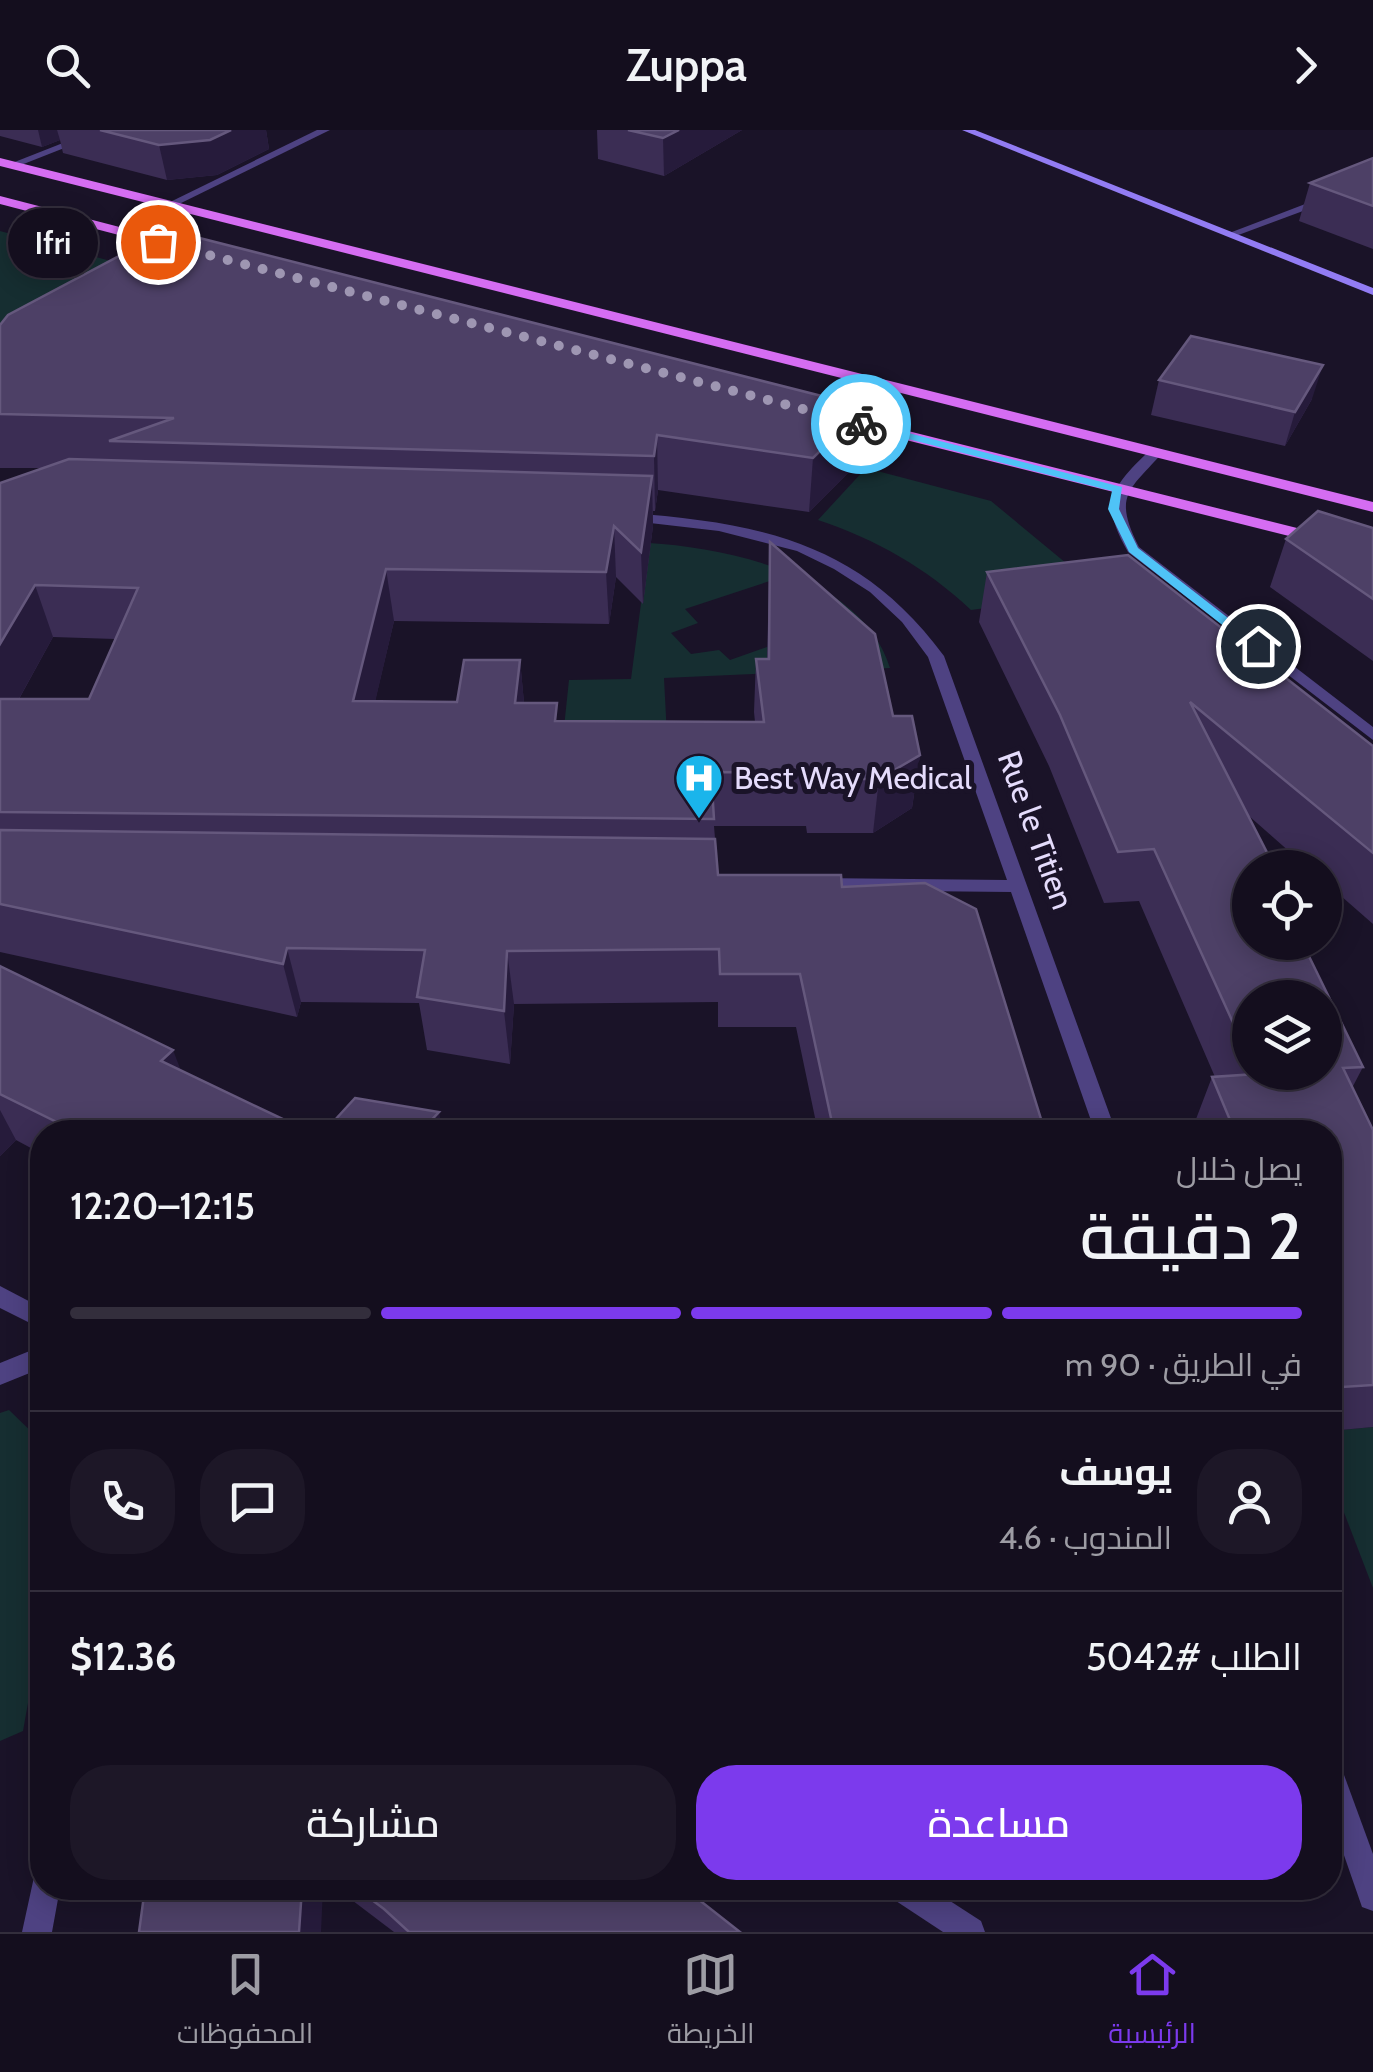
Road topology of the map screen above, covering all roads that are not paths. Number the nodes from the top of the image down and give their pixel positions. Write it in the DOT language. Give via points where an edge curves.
graph roads {
  1 [pos="105,130"];
  2 [pos="325,130"];
  3 [pos="967,130"];
  4 [pos="6,163"];
  5 [pos="1373,180"];
  6 [pos="0,200"];
  7 [pos="171,204"];
  8 [pos="1229,235"];
  9 [pos="196,251"];
  10 [pos="1373,292"];
  11 [pos="822,414"];
  12 [pos="1157,452"];
  13 [pos="1118,490"];
  14 [pos="1373,507"];
  15 [pos="614,516"];
  16 [pos="1373,552"];
  17 [pos="1373,735"];
  18 [pos="794,883"];
  19 [pos="1020,886"];
  20 [pos="1102,1120"];
  21 [pos="0,1296"];
  22 [pos="30,1312"];
  23 [pos="30,1363"];
  24 [pos="0,1374"];
  25 [pos="1342,1808"];
  26 [pos="1373,1896"];
  27 [pos="43,1900"];
  28 [pos="922,1900"];
  29 [pos="36,1932"];
  30 [pos="970,1932"];
  1 -- 4 [label="street"];
  2 -- 7 [label="street"];
  3 -- 8 [label="main road"];
  4 -- 7 [label="main road"];
  5 -- 8 [label="street"];
  6 -- 9 [label="main road"];
  7 -- 12 [label="main road"];
  8 -- 10 [label="main road"];
  11 -- 13 [label="main road"];
  12 -- 13 [label="street"];
  12 -- 14 [label="main road"];
  13 -- 16 [label="main road"];
  13 -- 17 [label="street" via="1114,509 1133,550"];
  15 -- 19 [label="street, Rue le Titien" via="774,538 861,576 904,613 936,656"];
  18 -- 19 [label="street"];
  19 -- 20 [label="street, Rue le Titien"];
  21 -- 22 [label="street"];
  23 -- 24 [label="street"];
  25 -- 26 [label="street"];
  27 -- 29 [label="street"];
  28 -- 30 [label="street"];
}
